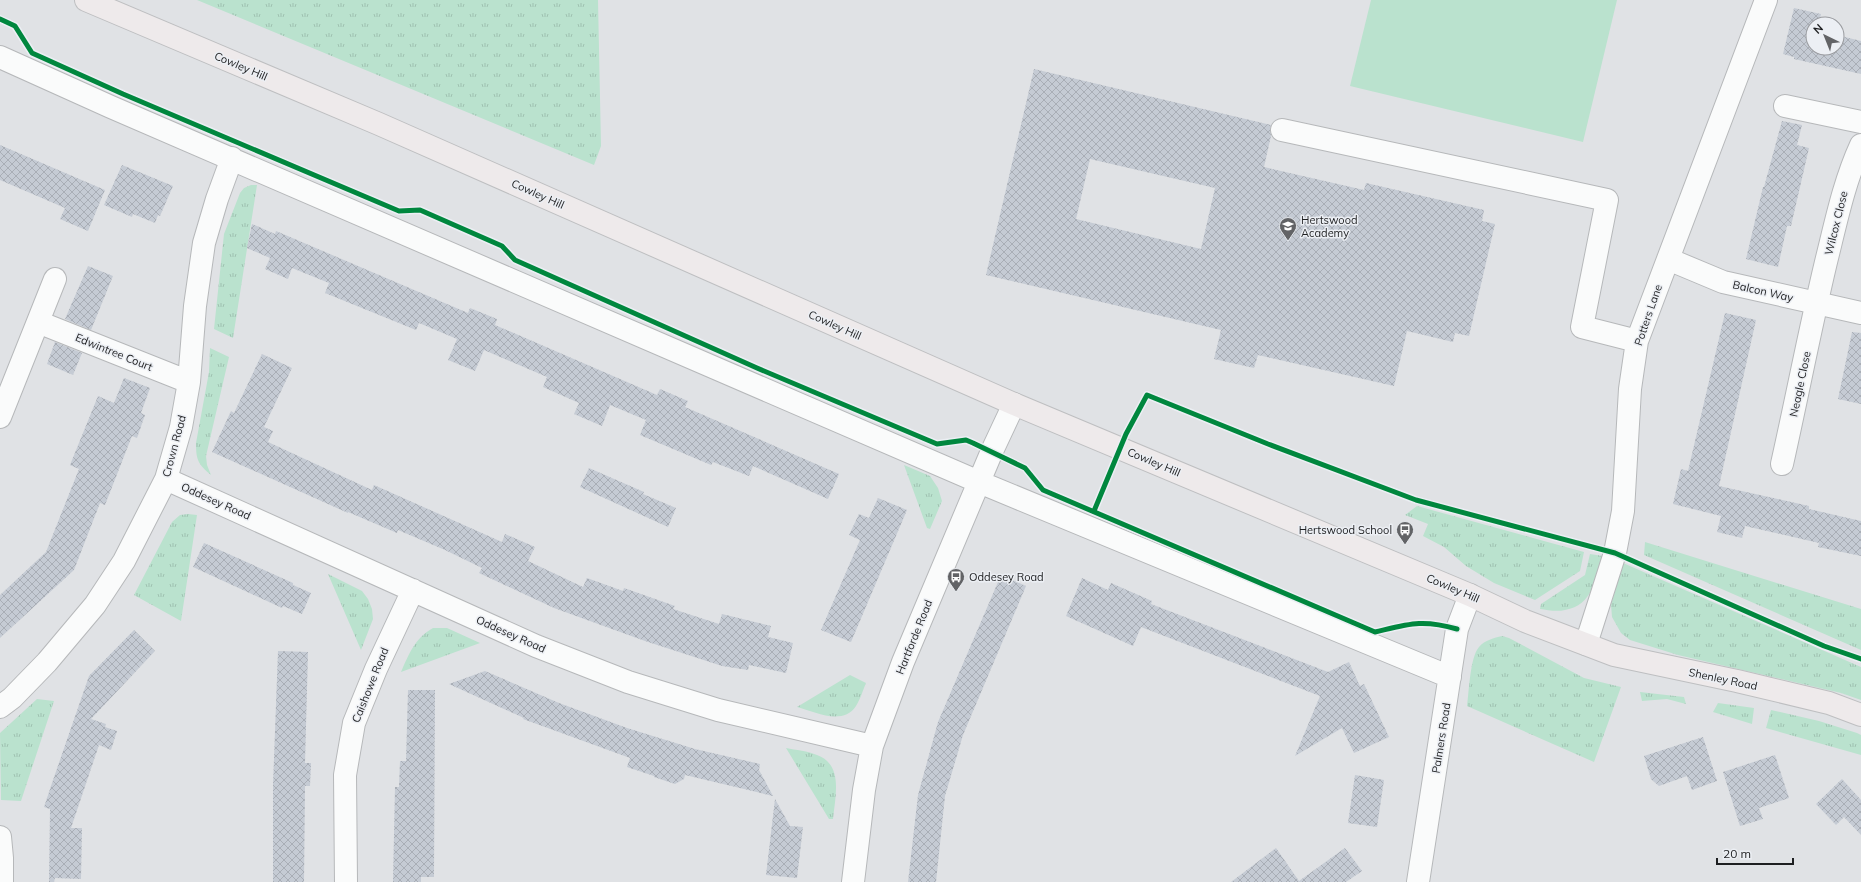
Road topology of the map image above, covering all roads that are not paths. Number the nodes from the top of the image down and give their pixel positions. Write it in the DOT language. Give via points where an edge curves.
graph roads {
  1 [pos="86,0"];
  2 [pos="1766,0"];
  3 [pos="0,57"];
  4 [pos="1785,106"];
  5 [pos="1861,122"];
  6 [pos="1282,130"];
  7 [pos="1861,145"];
  8 [pos="232,158"];
  9 [pos="1668,259"];
  10 [pos="55,279"];
  11 [pos="1816,304"];
  12 [pos="1861,313"];
  13 [pos="38,322"];
  14 [pos="1637,341"];
  15 [pos="189,382"];
  16 [pos="1014,404"];
  17 [pos="0,417"];
  18 [pos="1782,464"];
  19 [pos="166,479"];
  20 [pos="978,482"];
  21 [pos="413,590"];
  22 [pos="1470,595"];
  23 [pos="1586,644"];
  24 [pos="1450,677"];
  25 [pos="0,707"];
  26 [pos="1861,715"];
  27 [pos="872,746"];
  28 [pos="0,837"];
  29 [pos="2,882"];
  30 [pos="346,882"];
  31 [pos="853,882"];
  32 [pos="1418,882"];
  1 -- 16 [label="main road, Cowley Hill" via="379,124"];
  2 -- 9 [label="street, Potters Lane"];
  3 -- 8 [label="street"];
  4 -- 5 [label="street"];
  6 -- 14 [label="street" via="1607,200 1582,327"];
  7 -- 11 [label="street, Wilcox Close" via="1845,184"];
  8 -- 15 [label="street, Crown Road" via="204,243 194,313"];
  8 -- 20 [label="street"];
  9 -- 11 [label="street, Balcon Way" via="1723,282"];
  9 -- 14 [label="street, Potters Lane"];
  10 -- 13 [label="street"];
  11 -- 12 [label="street, Balcon Way"];
  11 -- 18 [label="street, Neagle Close"];
  13 -- 15 [label="street, Edwintree Court"];
  13 -- 17 [label="street"];
  14 -- 23 [label="street, Potters Lane" via="1630,389 1623,511 1615,553"];
  15 -- 19 [label="street, Crown Road" via="181,427"];
  16 -- 20 [label="street, Hartforde Road"];
  16 -- 22 [label="main road, Cowley Hill"];
  19 -- 21 [label="street, Oddesey Road"];
  19 -- 25 [label="street, Crown Road" via="124,562 95,606 47,662"];
  20 -- 24 [label="street"];
  20 -- 27 [label="street, Hartforde Road" via="903,662"];
  21 -- 27 [label="street, Oddesey Road" via="536,646 628,682 718,710"];
  21 -- 30 [label="street, Caishowe Road" via="376,668 354,723 345,775"];
  22 -- 23 [label="main road, Cowley Hill" via="1525,621"];
  22 -- 24 [label="street, Palmers Road" via="1457,629"];
  23 -- 26 [label="main road, Shenley Road" via="1614,655 1829,703"];
  24 -- 32 [label="street, Palmers Road"];
  27 -- 31 [label="street, Hartforde Road"];
  28 -- 29 [label="street"];
}
